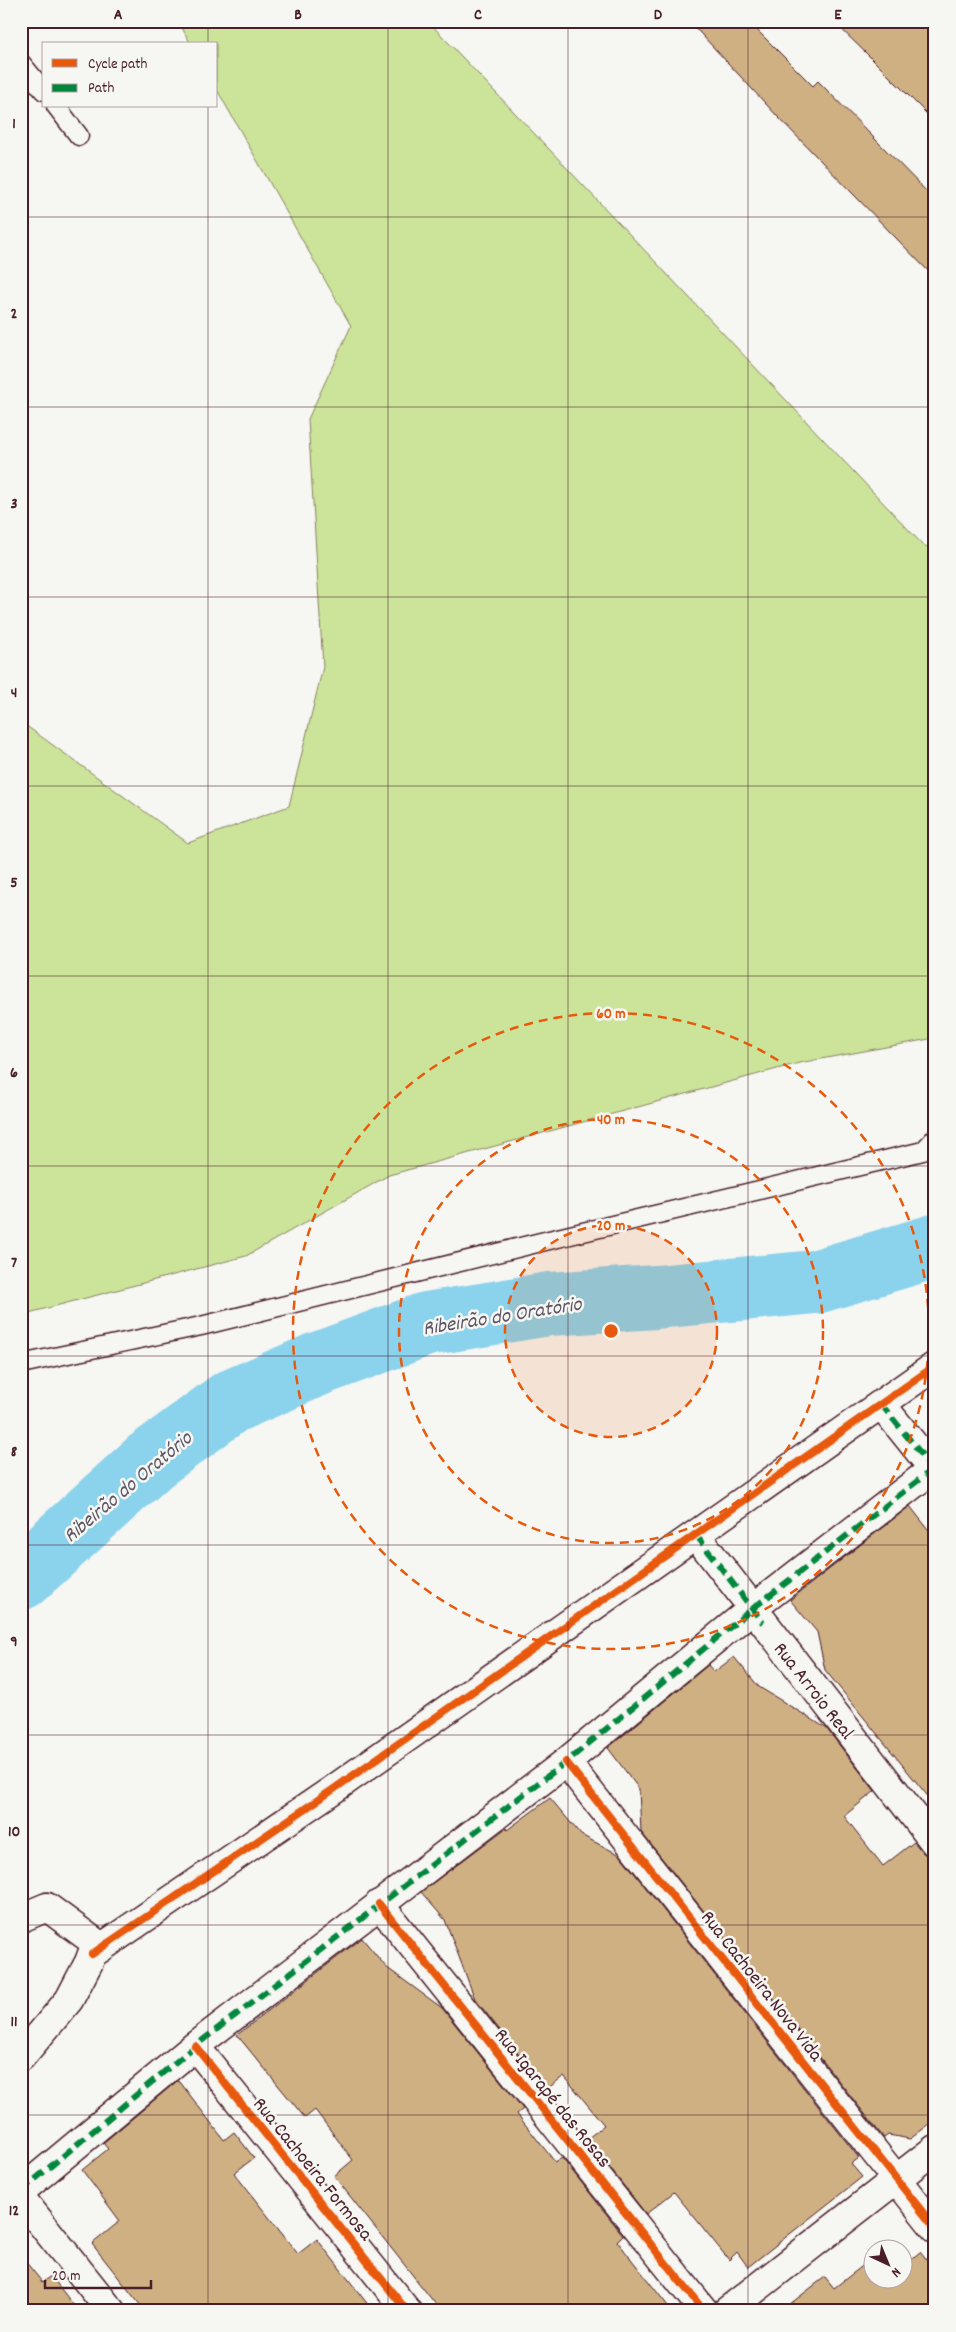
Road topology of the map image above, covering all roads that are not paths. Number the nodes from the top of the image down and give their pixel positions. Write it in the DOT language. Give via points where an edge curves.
graph roads {
  1 [pos="21,63"];
  2 [pos="42,89"];
  3 [pos="58,108"];
  4 [pos="79,136"];
  5 [pos="935,1138"];
  6 [pos="21,1364"];
  7 [pos="935,1366"];
  8 [pos="881,1404"];
  9 [pos="934,1470"];
  10 [pos="696,1535"];
  11 [pos="757,1616"];
  12 [pos="566,1762"];
  13 [pos="935,1843"];
  14 [pos="379,1904"];
  15 [pos="21,1918"];
  16 [pos="92,1954"];
  17 [pos="195,2046"];
  18 [pos="21,2057"];
  19 [pos="935,2149"];
  20 [pos="896,2179"];
  21 [pos="21,2192"];
  22 [pos="21,2198"];
  23 [pos="935,2228"];
  24 [pos="111,2311"];
  25 [pos="407,2311"];
  26 [pos="704,2311"];
  27 [pos="727,2311"];
  1 -- 2 [label="lane"];
  3 -- 4 [label="lane"];
  5 -- 6 [label="lane" via="923,1152 555,1238 201,1326"];
  7 -- 8 [label="street"];
  8 -- 9 [label="street"];
  8 -- 10 [label="street"];
  9 -- 11 [label="street"];
  10 -- 11 [label="street, Rua Arroio Real"];
  10 -- 16 [label="street"];
  11 -- 12 [label="street"];
  11 -- 13 [label="street, Rua Arroio Real"];
  12 -- 14 [label="street"];
  12 -- 20 [label="street, Rua Cachoeira Nova Vida"];
  14 -- 17 [label="street"];
  14 -- 26 [label="street, Rua Igarapé das Rosas"];
  15 -- 16 [label="street" via="48,1906 96,1943"];
  16 -- 18 [label="street" via="69,2000"];
  17 -- 21 [label="street"];
  17 -- 25 [label="street, Rua Cachoeira Formosa"];
  19 -- 20 [label="street"];
  20 -- 23 [label="street, Rua Cachoeira Nova Vida"];
  20 -- 27 [label="street"];
  22 -- 24 [label="street"];
}
